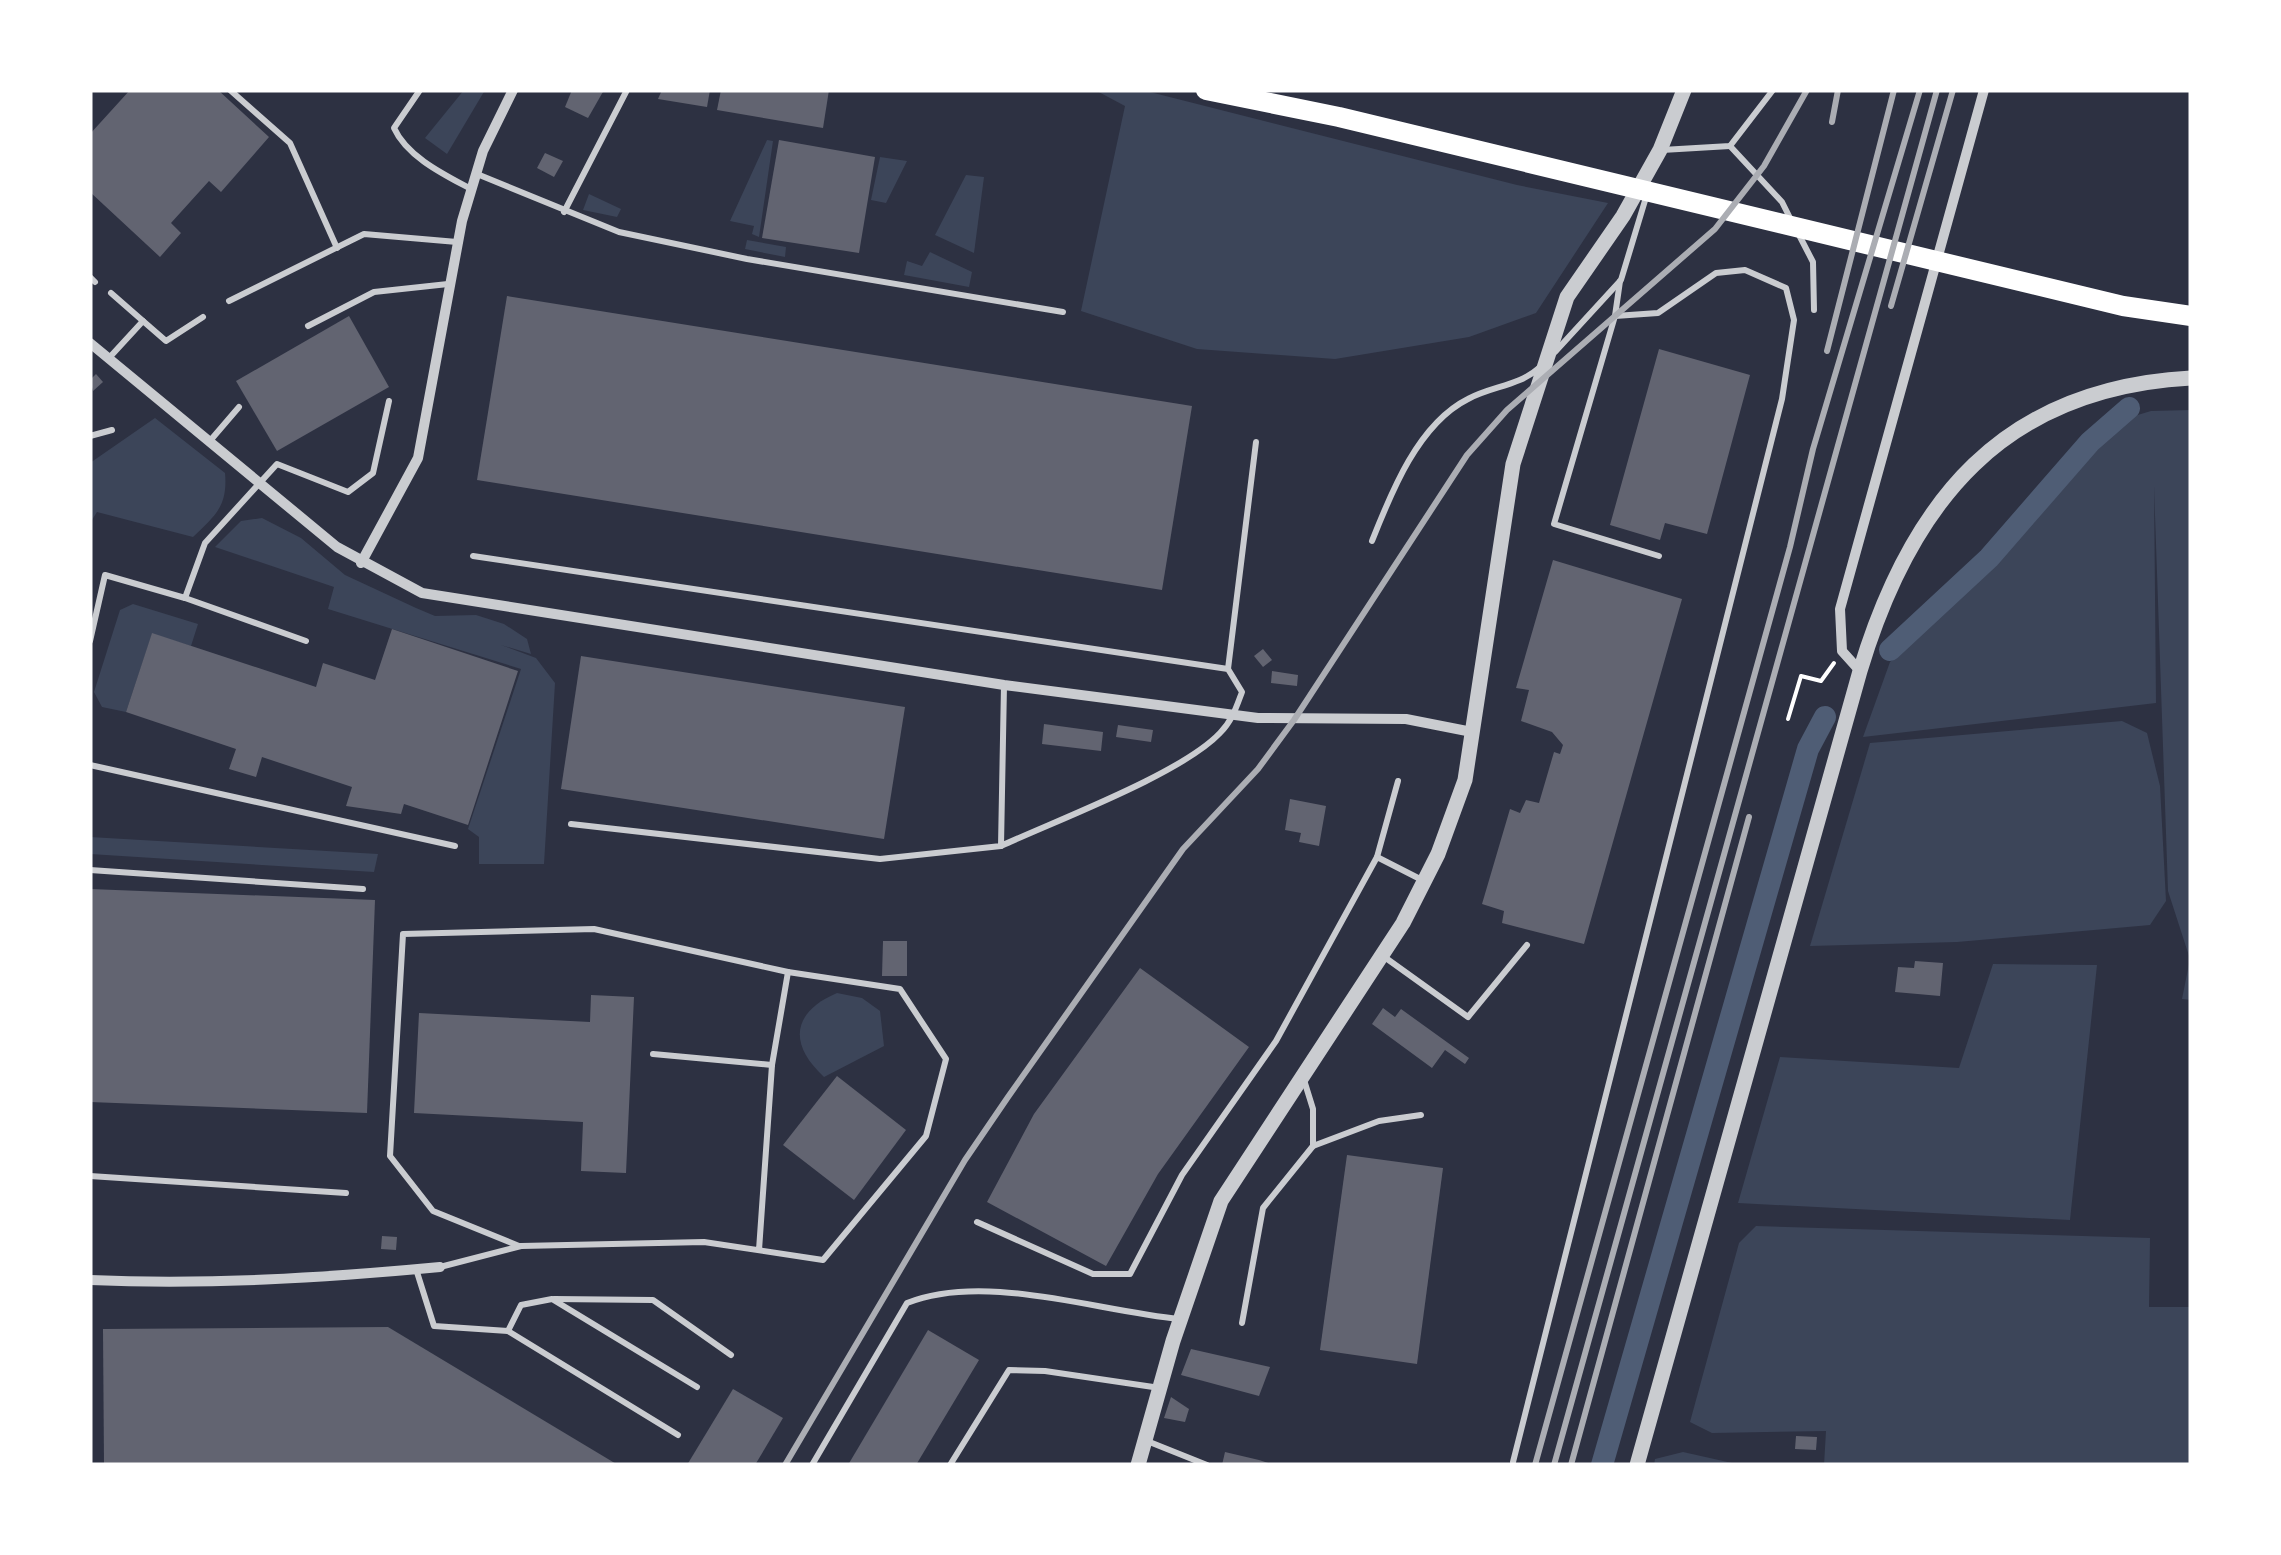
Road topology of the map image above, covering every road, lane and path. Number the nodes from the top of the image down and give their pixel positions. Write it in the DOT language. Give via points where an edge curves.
graph roads {
  1 [pos="230,90"];
  2 [pos="420,90"];
  3 [pos="513,90"];
  4 [pos="628,90"];
  5 [pos="1206,90"];
  6 [pos="1266,90"];
  7 [pos="1684,90"];
  8 [pos="1773,90"];
  9 [pos="1984,90"];
  10 [pos="1339,117"];
  11 [pos="1730,146"];
  12 [pos="1660,150"];
  13 [pos="476,174"];
  14 [pos="471,189"];
  15 [pos="564,212"];
  16 [pos="457,242"];
  17 [pos="337,248"];
  18 [pos="1620,280"];
  19 [pos="448,284"];
  20 [pos="111,293"];
  21 [pos="229,301"];
  22 [pos="1814,310"];
  23 [pos="1063,312"];
  24 [pos="1616,316"];
  25 [pos="2191,316"];
  26 [pos="202,317"];
  27 [pos="144,321"];
  28 [pos="308,326"];
  29 [pos="90,342"];
  30 [pos="108,358"];
  31 [pos="1546,362"];
  32 [pos="2191,378"];
  33 [pos="389,401"];
  34 [pos="239,406"];
  35 [pos="112,430"];
  36 [pos="90,436"];
  37 [pos="1256,442"];
  38 [pos="208,443"];
  39 [pos="257,484"];
  40 [pos="1372,542"];
  41 [pos="473,556"];
  42 [pos="1659,556"];
  43 [pos="361,562"];
  44 [pos="185,598"];
  45 [pos="90,640"];
  46 [pos="306,641"];
  47 [pos="1842,652"];
  48 [pos="1228,669"];
  49 [pos="1860,671"];
  50 [pos="1004,685"];
  51 [pos="1234,715"];
  52 [pos="1788,719"];
  53 [pos="1472,732"];
  54 [pos="90,765"];
  55 [pos="1398,780"];
  56 [pos="571,824"];
  57 [pos="455,846"];
  58 [pos="1001,846"];
  59 [pos="1377,857"];
  60 [pos="90,870"];
  61 [pos="1425,881"];
  62 [pos="364,889"];
  63 [pos="1527,945"];
  64 [pos="1382,955"];
  65 [pos="788,972"];
  66 [pos="653,1054"];
  67 [pos="772,1065"];
  68 [pos="1302,1074"];
  69 [pos="1421,1116"];
  70 [pos="1313,1146"];
  71 [pos="90,1176"];
  72 [pos="346,1193"];
  73 [pos="977,1222"];
  74 [pos="521,1246"];
  75 [pos="759,1250"];
  76 [pos="440,1267"];
  77 [pos="416,1269"];
  78 [pos="90,1280"];
  79 [pos="552,1299"];
  80 [pos="1181,1319"];
  81 [pos="1242,1323"];
  82 [pos="508,1331"];
  83 [pos="731,1355"];
  84 [pos="697,1387"];
  85 [pos="1161,1388"];
  86 [pos="678,1435"];
  87 [pos="1148,1441"];
  88 [pos="1513,1462"];
  89 [pos="812,1465"];
  90 [pos="950,1465"];
  91 [pos="1138,1465"];
  92 [pos="1206,1465"];
  93 [pos="1638,1465"];
  1 -- 17 [label="lane" via="290,144"];
  2 -- 14 [label="lane" via="398,118 398,136 430,166"];
  3 -- 13 [label="street"];
  4 -- 15 [label="lane"];
  5 -- 10 [label="main road"];
  6 -- 10 [label="main road"];
  7 -- 12 [label="street"];
  8 -- 11 [label="lane"];
  9 -- 47 [label="street" via="1853,557 1840,609"];
  10 -- 25 [label="main road" via="2004,278"];
  11 -- 12 [label="lane"];
  11 -- 22 [label="lane" via="1782,202 1813,262"];
  12 -- 18 [label="lane"];
  12 -- 31 [label="street" via="1567,297"];
  13 -- 14 [label="street"];
  13 -- 15 [label="lane"];
  14 -- 16 [label="street"];
  15 -- 23 [label="lane" via="620,232 747,259"];
  16 -- 17 [label="lane" via="364,234"];
  16 -- 19 [label="street"];
  17 -- 21 [label="lane"];
  18 -- 24 [label="lane"];
  18 -- 31 [label="lane"];
  19 -- 28 [label="lane" via="374,292"];
  19 -- 43 [label="street" via="418,458"];
  20 -- 27 [label="lane"];
  24 -- 42 [label="lane" via="1554,524"];
  24 -- 88 [label="lane" via="1658,312 1716,273 1745,270 1786,288 1794,320 1782,399"];
  26 -- 27 [label="lane" via="166,341"];
  27 -- 30 [label="lane"];
  29 -- 30 [label="street"];
  30 -- 38 [label="street"];
  31 -- 40 [label="lane" via="1525,380 1460,402 1429,433 1392,491"];
  31 -- 53 [label="street" via="1513,464"];
  32 -- 49 [label="street" via="2116,386 1992,447 1954,484 1901,559"];
  33 -- 39 [label="lane" via="372,473 348,492 277,464"];
  34 -- 38 [label="lane"];
  35 -- 36 [label="lane"];
  37 -- 48 [label="lane"];
  38 -- 39 [label="street"];
  39 -- 43 [label="street"];
  39 -- 44 [label="lane" via="204,543"];
  41 -- 48 [label="lane"];
  43 -- 50 [label="street" via="422,593"];
  44 -- 45 [label="lane" via="105,574"];
  44 -- 46 [label="lane"];
  47 -- 49 [label="street"];
  47 -- 52 [label="path" via="1821,681 1800,676"];
  48 -- 51 [label="lane" via="1242,692"];
  49 -- 93 [label="street"];
  50 -- 51 [label="street"];
  50 -- 58 [label="lane"];
  51 -- 53 [label="street" via="1406,719"];
  51 -- 58 [label="lane" via="1219,735 1180,762"];
  53 -- 61 [label="street" via="1465,780"];
  54 -- 57 [label="lane"];
  55 -- 59 [label="lane"];
  56 -- 58 [label="lane" via="880,859"];
  59 -- 61 [label="lane"];
  59 -- 73 [label="lane" via="1276,1040 1182,1175 1130,1274 1093,1274"];
  60 -- 62 [label="lane"];
  61 -- 64 [label="street"];
  63 -- 64 [label="lane" via="1468,1017"];
  64 -- 68 [label="street"];
  65 -- 67 [label="lane"];
  65 -- 74 [label="lane" via="594,929 403,934 390,1156 434,1211"];
  65 -- 75 [label="lane" via="900,989 946,1059 926,1136 823,1260"];
  66 -- 67 [label="lane"];
  67 -- 75 [label="lane"];
  68 -- 70 [label="lane" via="1313,1109"];
  68 -- 80 [label="street" via="1221,1202"];
  69 -- 70 [label="lane" via="1379,1121"];
  70 -- 81 [label="lane" via="1263,1208"];
  71 -- 72 [label="lane"];
  74 -- 75 [label="lane" via="704,1242"];
  74 -- 76 [label="lane"];
  76 -- 77 [label="street"];
  77 -- 78 [label="street" via="185,1284"];
  77 -- 82 [label="lane" via="434,1326"];
  79 -- 82 [label="lane" via="521,1305"];
  79 -- 83 [label="lane" via="653,1300"];
  79 -- 84 [label="lane"];
  80 -- 85 [label="street"];
  80 -- 89 [label="lane" via="979,1290 906,1303"];
  82 -- 86 [label="lane"];
  85 -- 87 [label="street"];
  85 -- 90 [label="lane" via="1009,1370"];
  87 -- 91 [label="street"];
  87 -- 92 [label="lane"];
}
